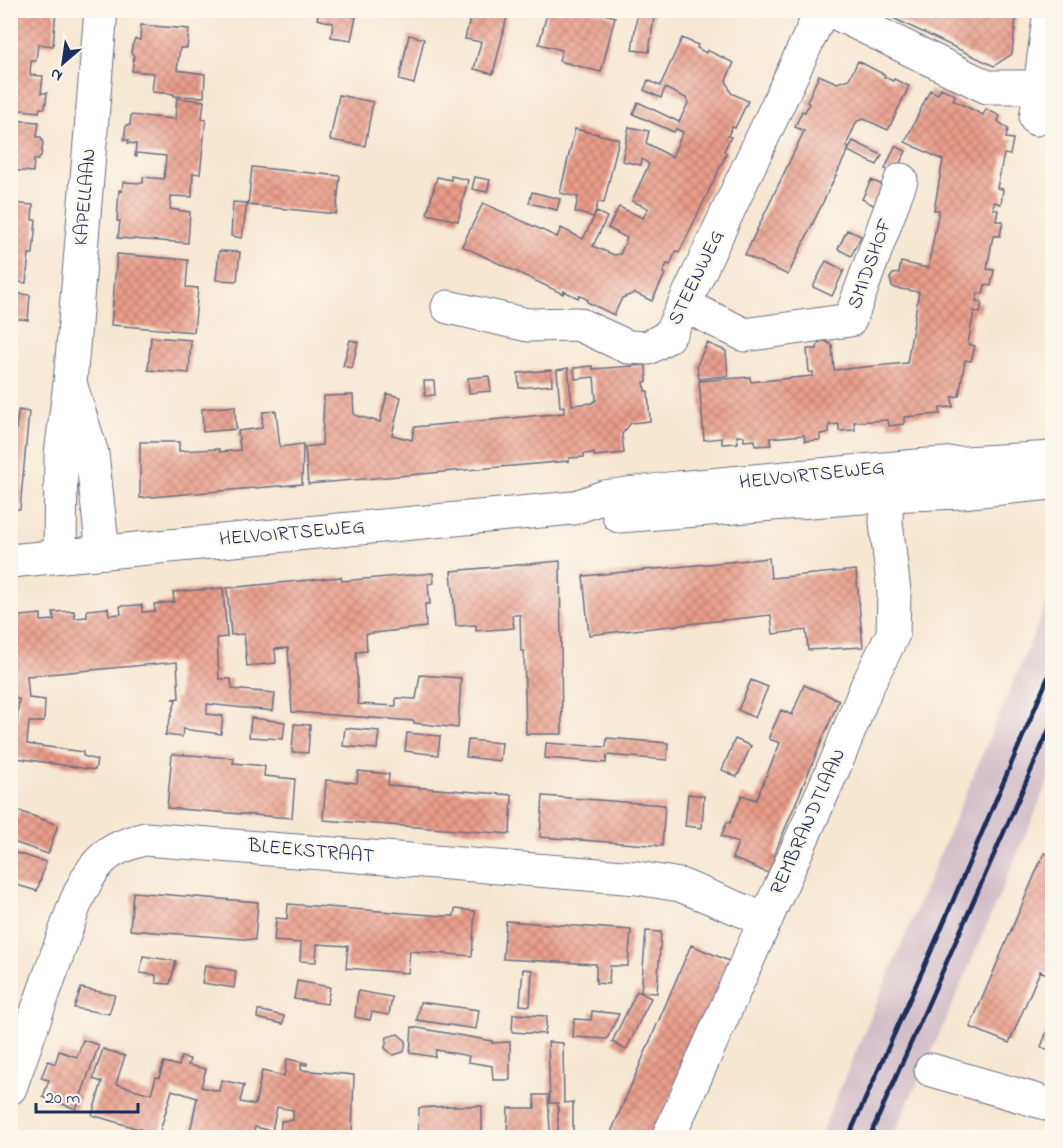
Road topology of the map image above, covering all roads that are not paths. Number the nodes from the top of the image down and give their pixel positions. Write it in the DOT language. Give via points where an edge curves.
graph roads {
  1 [pos="101,10"];
  2 [pos="822,10"];
  3 [pos="830,10"];
  4 [pos="1050,10"];
  5 [pos="1040,87"];
  6 [pos="1036,119"];
  7 [pos="901,180"];
  8 [pos="684,305"];
  9 [pos="448,308"];
  10 [pos="70,383"];
  11 [pos="1053,458"];
  12 [pos="1053,483"];
  13 [pos="887,495"];
  14 [pos="573,508"];
  15 [pos="102,552"];
  16 [pos="60,556"];
  17 [pos="10,561"];
  18 [pos="766,920"];
  19 [pos="931,1070"];
  20 [pos="10,1088"];
  21 [pos="1053,1105"];
  22 [pos="668,1137"];
  1 -- 10 [label="street, KAPELLAAN"];
  2 -- 8 [label="street, STEENWEG"];
  3 -- 5 [label="street" via="987,87"];
  4 -- 5 [label="street"];
  5 -- 6 [label="street"];
  7 -- 8 [label="street, SMIDSHOF" via="850,320 745,334"];
  8 -- 9 [label="street, STEENWEG" via="671,332 648,348 628,347 578,324 528,325"];
  10 -- 15 [label="street, KAPELLAAN" via="92,454"];
  10 -- 16 [label="street, KAPELLAAN" via="61,454"];
  11 -- 14 [label="street, HELVOIRTSEWEG" via="677,488 604,497"];
  12 -- 13 [label="street, HELVOIRTSEWEG"];
  13 -- 14 [label="street, HELVOIRTSEWEG" via="607,516"];
  13 -- 18 [label="street, REMBRANDTLAAN" via="894,592 892,634"];
  14 -- 15 [label="street, HELVOIRTSEWEG"];
  15 -- 16 [label="street, HELVOIRTSEWEG"];
  16 -- 17 [label="street, HELVOIRTSEWEG"];
  18 -- 20 [label="street, BLEEKSTRAAT" via="680,885 637,878 145,839 123,844 102,859 87,878"];
  18 -- 22 [label="street, REMBRANDTLAAN"];
  19 -- 21 [label="street"];
}
